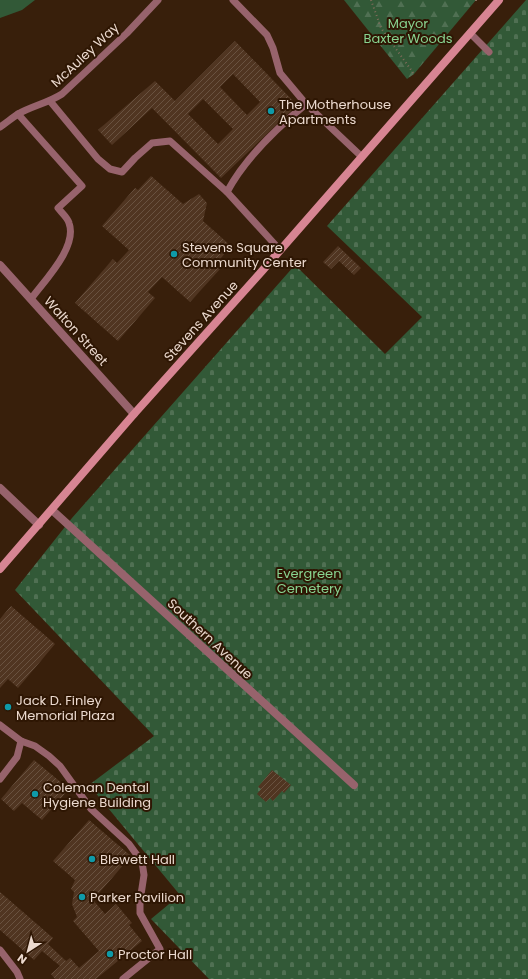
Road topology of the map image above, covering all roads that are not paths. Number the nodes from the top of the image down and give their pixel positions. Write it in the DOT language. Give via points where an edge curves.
graph roads {
  1 [pos="158,0"];
  2 [pos="233,0"];
  3 [pos="499,0"];
  4 [pos="470,33"];
  5 [pos="489,52"];
  6 [pos="50,102"];
  7 [pos="306,104"];
  8 [pos="18,114"];
  9 [pos="0,127"];
  10 [pos="362,157"];
  11 [pos="227,192"];
  12 [pos="280,250"];
  13 [pos="0,265"];
  14 [pos="31,298"];
  15 [pos="134,414"];
  16 [pos="0,488"];
  17 [pos="52,510"];
  18 [pos="39,525"];
  19 [pos="0,569"];
  20 [pos="0,725"];
  21 [pos="21,741"];
  22 [pos="0,778"];
  23 [pos="354,785"];
  24 [pos="0,950"];
  25 [pos="20,979"];
  26 [pos="123,979"];
  1 -- 6 [label="lane, McAuley Way" via="79,79"];
  2 -- 7 [label="lane" via="267,35 274,48 280,73"];
  3 -- 4 [label="main road, Stevens Avenue"];
  4 -- 5 [label="lane"];
  4 -- 10 [label="main road, Stevens Avenue"];
  6 -- 8 [label="lane, McAuley Way"];
  6 -- 11 [label="lane" via="98,159 110,168 122,172 152,143 170,141"];
  7 -- 10 [label="lane"];
  7 -- 11 [label="lane" via="282,123 234,178"];
  8 -- 9 [label="lane, McAuley Way"];
  8 -- 14 [label="lane" via="82,186 58,208 70,223 70,242 63,257"];
  10 -- 12 [label="main road, Stevens Avenue"];
  11 -- 12 [label="lane"];
  12 -- 15 [label="main road, Stevens Avenue"];
  13 -- 14 [label="street, Walton Street"];
  14 -- 15 [label="street, Walton Street"];
  15 -- 17 [label="main road, Stevens Avenue"];
  16 -- 18 [label="street"];
  17 -- 18 [label="main road, Stevens Avenue"];
  17 -- 23 [label="street, Southern Avenue"];
  18 -- 19 [label="main road, Stevens Avenue"];
  20 -- 21 [label="lane"];
  21 -- 22 [label="lane" via="17,757"];
  21 -- 26 [label="lane" via="35,746 49,756 70,778 91,809 129,844 142,862 144,875 140,913 160,949"];
  24 -- 25 [label="lane"];
}
